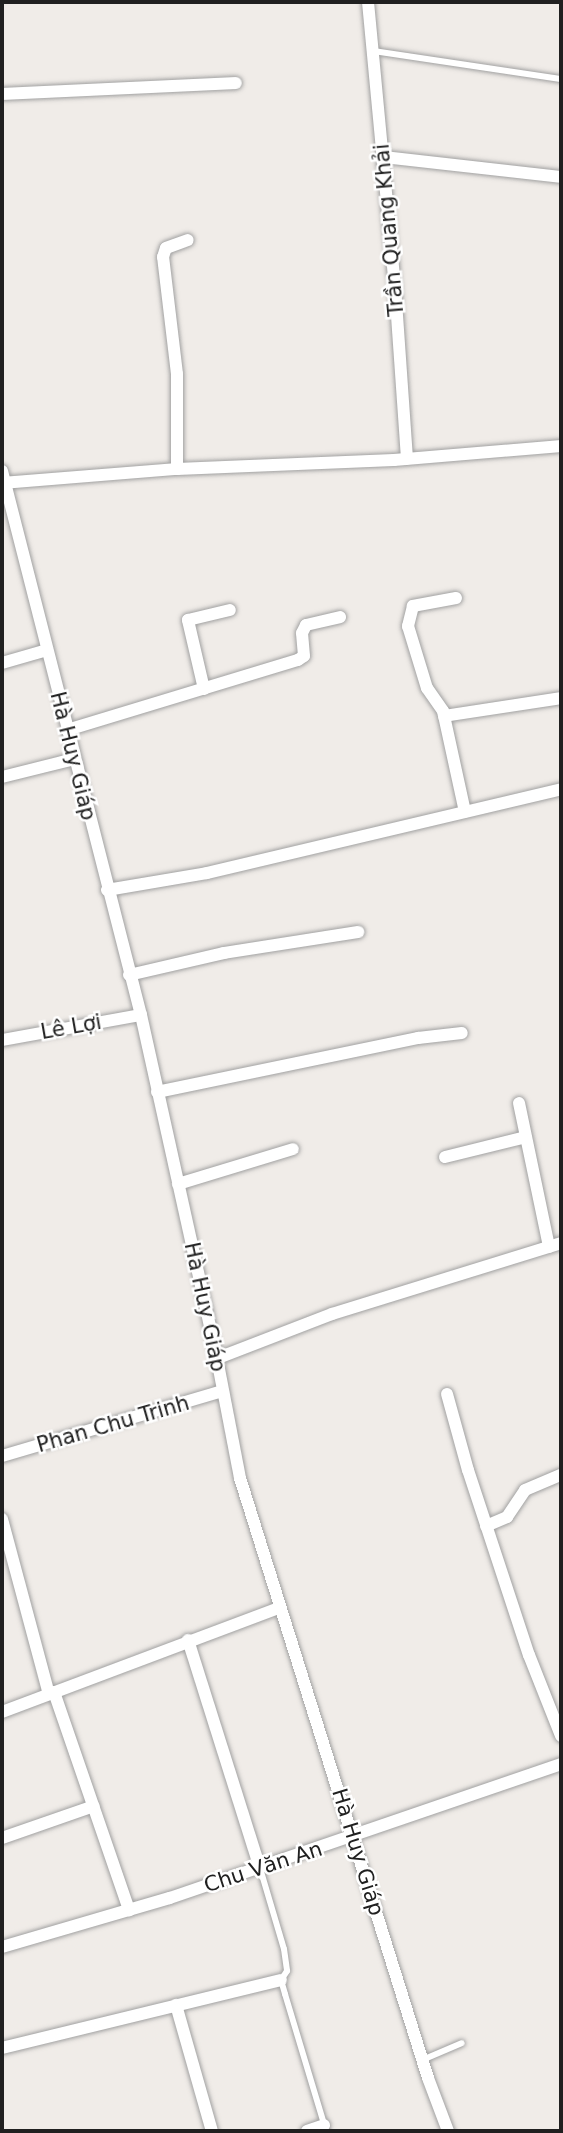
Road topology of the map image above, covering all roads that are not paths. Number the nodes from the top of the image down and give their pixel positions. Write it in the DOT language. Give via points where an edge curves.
graph roads {
  1 [pos="368,2"];
  2 [pos="373,51"];
  3 [pos="561,79"];
  4 [pos="236,83"];
  5 [pos="2,94"];
  6 [pos="383,157"];
  7 [pos="561,177"];
  8 [pos="188,240"];
  9 [pos="561,446"];
  10 [pos="407,459"];
  11 [pos="177,469"];
  12 [pos="3,479"];
  13 [pos="456,598"];
  14 [pos="230,610"];
  15 [pos="340,617"];
  16 [pos="47,650"];
  17 [pos="2,663"];
  18 [pos="204,688"];
  19 [pos="561,698"];
  20 [pos="444,716"];
  21 [pos="67,730"];
  22 [pos="74,759"];
  23 [pos="2,777"];
  24 [pos="561,789"];
  25 [pos="465,812"];
  26 [pos="107,890"];
  27 [pos="358,932"];
  28 [pos="129,975"];
  29 [pos="141,1015"];
  30 [pos="462,1033"];
  31 [pos="2,1040"];
  32 [pos="157,1092"];
  33 [pos="519,1103"];
  34 [pos="526,1137"];
  35 [pos="293,1149"];
  36 [pos="445,1157"];
  37 [pos="178,1184"];
  38 [pos="555,1245"];
  39 [pos="218,1358"];
  40 [pos="223,1391"];
  41 [pos="447,1394"];
  42 [pos="2,1456"];
  43 [pos="561,1475"];
  44 [pos="2,1519"];
  45 [pos="486,1526"];
  46 [pos="279,1608"];
  47 [pos="188,1640"];
  48 [pos="52,1693"];
  49 [pos="2,1712"];
  50 [pos="561,1736"];
  51 [pos="561,1764"];
  52 [pos="94,1806"];
  53 [pos="354,1836"];
  54 [pos="2,1838"];
  55 [pos="260,1868"];
  56 [pos="130,1910"];
  57 [pos="2,1947"];
  58 [pos="281,1980"];
  59 [pos="176,2005"];
  60 [pos="462,2043"];
  61 [pos="2,2048"];
  62 [pos="422,2060"];
  63 [pos="325,2128"];
  64 [pos="212,2131"];
  65 [pos="306,2131"];
  66 [pos="448,2131"];
  1 -- 2 [label="street, Trần Quang Khải"];
  2 -- 3 [label="lane"];
  2 -- 6 [label="street, Trần Quang Khải"];
  4 -- 5 [label="street"];
  6 -- 7 [label="street"];
  6 -- 10 [label="street, Trần Quang Khải"];
  8 -- 11 [label="street" via="166,248 163,257 177,374"];
  9 -- 10 [label="street"];
  10 -- 11 [label="street"];
  11 -- 12 [label="street"];
  12 -- 16 [label="street, Hà Huy Giáp"];
  13 -- 20 [label="street" via="419,603 408,619 422,677"];
  14 -- 18 [label="street" via="188,620"];
  15 -- 18 [label="street" via="306,625 304,656 298,660"];
  16 -- 17 [label="street"];
  16 -- 21 [label="street, Hà Huy Giáp"];
  18 -- 21 [label="street"];
  19 -- 20 [label="street"];
  20 -- 25 [label="street"];
  21 -- 22 [label="street, Hà Huy Giáp"];
  22 -- 23 [label="street"];
  22 -- 26 [label="street, Hà Huy Giáp"];
  24 -- 25 [label="street"];
  25 -- 26 [label="street" via="207,873"];
  26 -- 28 [label="street, Hà Huy Giáp"];
  27 -- 28 [label="street" via="224,953"];
  28 -- 29 [label="street, Hà Huy Giáp"];
  29 -- 31 [label="street, Lê Lợi"];
  29 -- 32 [label="street, Hà Huy Giáp"];
  30 -- 32 [label="street"];
  32 -- 37 [label="street, Hà Huy Giáp"];
  33 -- 34 [label="street"];
  34 -- 36 [label="street"];
  34 -- 38 [label="street"];
  35 -- 37 [label="street"];
  37 -- 39 [label="street, Hà Huy Giáp"];
  38 -- 39 [label="street" via="332,1314"];
  39 -- 40 [label="street, Hà Huy Giáp"];
  40 -- 42 [label="street, Phan Chu Trinh"];
  40 -- 46 [label="street, Hà Huy Giáp" via="240,1478"];
  41 -- 45 [label="street"];
  43 -- 45 [label="street" via="525,1490 507,1517"];
  44 -- 48 [label="street"];
  45 -- 50 [label="street"];
  46 -- 47 [label="street"];
  46 -- 53 [label="street, Hà Huy Giáp"];
  47 -- 48 [label="street"];
  47 -- 55 [label="street"];
  48 -- 49 [label="street"];
  48 -- 52 [label="street"];
  51 -- 53 [label="street, Chu Văn An"];
  52 -- 54 [label="street"];
  52 -- 56 [label="street"];
  53 -- 55 [label="street, Chu Văn An"];
  53 -- 62 [label="street, Hà Huy Giáp"];
  55 -- 56 [label="street, Chu Văn An"];
  55 -- 58 [label="lane" via="284,1949 287,1970"];
  56 -- 57 [label="street, Chu Văn An"];
  58 -- 59 [label="street"];
  58 -- 63 [label="lane"];
  59 -- 61 [label="street"];
  59 -- 64 [label="street"];
  60 -- 62 [label="lane"];
  62 -- 66 [label="street, Hà Huy Giáp"];
  63 -- 65 [label="street"];
}
